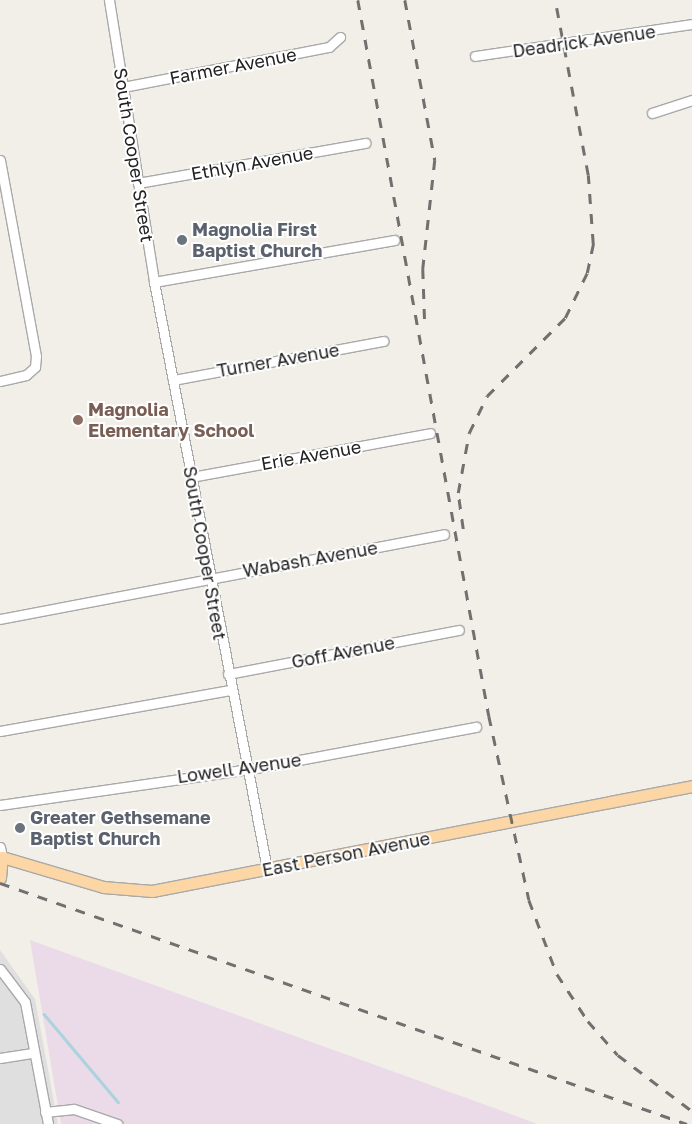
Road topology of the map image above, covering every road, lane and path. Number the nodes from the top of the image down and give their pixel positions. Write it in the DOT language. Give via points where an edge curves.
graph roads {
  1 [pos="109,0"];
  2 [pos="692,24"];
  3 [pos="340,37"];
  4 [pos="475,56"];
  5 [pos="122,87"];
  6 [pos="692,100"];
  7 [pos="652,113"];
  8 [pos="366,143"];
  9 [pos="0,160"];
  10 [pos="138,183"];
  11 [pos="394,240"];
  12 [pos="154,282"];
  13 [pos="383,341"];
  14 [pos="172,380"];
  15 [pos="0,381"];
  16 [pos="430,433"];
  17 [pos="191,477"];
  18 [pos="444,534"];
  19 [pos="210,580"];
  20 [pos="0,619"];
  21 [pos="459,630"];
  22 [pos="228,674"];
  23 [pos="231,690"];
  24 [pos="476,727"];
  25 [pos="0,731"];
  26 [pos="245,768"];
  27 [pos="692,786"];
  28 [pos="0,805"];
  29 [pos="1,852"];
  30 [pos="267,869"];
  31 [pos="0,878"];
  32 [pos="0,969"];
  33 [pos="33,1053"];
  34 [pos="0,1058"];
  35 [pos="45,1112"];
  36 [pos="48,1124"];
  37 [pos="117,1124"];
  1 -- 5 [label="street, South Cooper Street"];
  2 -- 4 [label="street, Deadrick Avenue"];
  3 -- 5 [label="street, Farmer Avenue" via="329,47"];
  5 -- 10 [label="street, South Cooper Street"];
  6 -- 7 [label="street"];
  8 -- 10 [label="street, Ethlyn Avenue"];
  9 -- 15 [label="street" via="36,356 35,368 26,375"];
  10 -- 12 [label="street, South Cooper Street"];
  11 -- 12 [label="street"];
  12 -- 14 [label="street, South Cooper Street"];
  13 -- 14 [label="street, Turner Avenue"];
  14 -- 17 [label="street, South Cooper Street"];
  16 -- 17 [label="street, Erie Avenue"];
  17 -- 19 [label="street, South Cooper Street"];
  18 -- 19 [label="street, Wabash Avenue" via="222,574"];
  19 -- 20 [label="street, Wabash Avenue"];
  19 -- 22 [label="street, South Cooper Street"];
  21 -- 22 [label="street, Goff Avenue"];
  22 -- 23 [label="street, South Cooper Street"];
  23 -- 25 [label="street"];
  23 -- 26 [label="street, South Cooper Street"];
  24 -- 26 [label="street, Lowell Avenue"];
  26 -- 28 [label="street, Lowell Avenue"];
  26 -- 30 [label="street, South Cooper Street"];
  27 -- 30 [label="main road, East Person Avenue"];
  29 -- 30 [label="main road, East Person Avenue" via="84,883 152,891"];
  29 -- 31 [label="main road"];
  32 -- 33 [label="street" via="25,1002"];
  33 -- 34 [label="street"];
  33 -- 35 [label="street"];
  35 -- 36 [label="street"];
  35 -- 37 [label="street" via="74,1109"];
}
